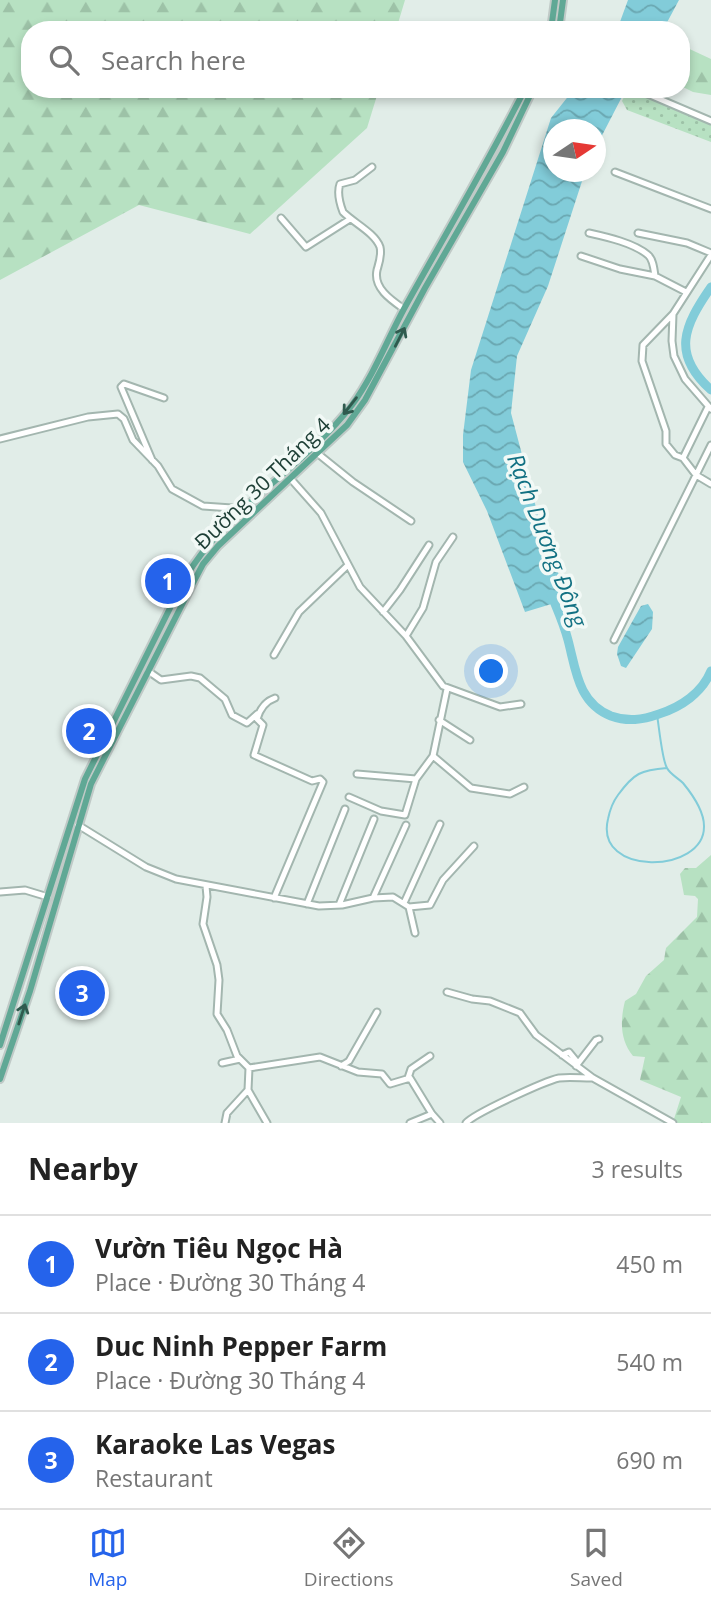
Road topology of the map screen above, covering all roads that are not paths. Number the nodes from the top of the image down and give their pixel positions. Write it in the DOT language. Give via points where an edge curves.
graph roads {
  1 [pos="555,0"];
  2 [pos="563,0"];
  3 [pos="552,21"];
  4 [pos="560,21"];
  5 [pos="520,98"];
  6 [pos="529,98"];
  7 [pos="657,98"];
  8 [pos="711,121"];
  9 [pos="495,149"];
  10 [pos="502,152"];
  11 [pos="373,167"];
  12 [pos="615,172"];
  13 [pos="711,209"];
  14 [pos="281,218"];
  15 [pos="350,219"];
  16 [pos="589,233"];
  17 [pos="638,233"];
  18 [pos="437,254"];
  19 [pos="581,256"];
  20 [pos="710,256"];
  21 [pos="444,258"];
  22 [pos="655,276"];
  23 [pos="687,292"];
  24 [pos="404,309"];
  25 [pos="673,314"];
  26 [pos="374,368"];
  27 [pos="381,373"];
  28 [pos="164,398"];
  29 [pos="710,408"];
  30 [pos="0,439"];
  31 [pos="711,445"];
  32 [pos="317,453"];
  33 [pos="683,458"];
  34 [pos="152,461"];
  35 [pos="287,475"];
  36 [pos="696,475"];
  37 [pos="711,484"];
  38 [pos="240,513"];
  39 [pos="411,521"];
  40 [pos="453,537"];
  41 [pos="429,545"];
  42 [pos="348,565"];
  43 [pos="184,580"];
  44 [pos="192,585"];
  45 [pos="383,612"];
  46 [pos="406,636"];
  47 [pos="614,640"];
  48 [pos="156,646"];
  49 [pos="274,655"];
  50 [pos="148,671"];
  51 [pos="447,689"];
  52 [pos="275,698"];
  53 [pos="521,704"];
  54 [pos="260,712"];
  55 [pos="439,720"];
  56 [pos="470,740"];
  57 [pos="433,756"];
  58 [pos="357,774"];
  59 [pos="416,779"];
  60 [pos="524,787"];
  61 [pos="349,797"];
  62 [pos="345,809"];
  63 [pos="374,819"];
  64 [pos="70,823"];
  65 [pos="440,824"];
  66 [pos="78,825"];
  67 [pos="406,825"];
  68 [pos="474,846"];
  69 [pos="206,886"];
  70 [pos="0,892"];
  71 [pos="48,897"];
  72 [pos="274,898"];
  73 [pos="373,898"];
  74 [pos="307,904"];
  75 [pos="340,905"];
  76 [pos="407,905"];
  77 [pos="415,933"];
  78 [pos="19,986"];
  79 [pos="30,991"];
  80 [pos="447,992"];
  81 [pos="377,1012"];
  82 [pos="2,1033"];
  83 [pos="599,1039"];
  84 [pos="0,1045"];
  85 [pos="430,1056"];
  86 [pos="240,1059"];
  87 [pos="222,1063"];
  88 [pos="577,1065"];
  89 [pos="341,1066"];
  90 [pos="249,1068"];
  91 [pos="408,1078"];
  92 [pos="0,1079"];
  93 [pos="593,1079"];
  94 [pos="248,1090"];
  95 [pos="432,1114"];
  96 [pos="225,1121"];
  97 [pos="671,1122"];
  98 [pos="215,1123"];
  99 [pos="267,1123"];
  100 [pos="410,1123"];
  101 [pos="440,1123"];
  102 [pos="466,1123"];
  1 -- 3 [label="main road"];
  2 -- 4 [label="main road"];
  5 -- 9 [label="main road, Đường 30 Tháng 4"];
  6 -- 10 [label="main road, Đường 30 Tháng 4"];
  7 -- 8 [label="street"];
  9 -- 10 [label="main road"];
  9 -- 18 [label="main road, Đường 30 Tháng 4"];
  10 -- 21 [label="main road, Đường 30 Tháng 4"];
  11 -- 15 [label="street" via="339,186 341,207"];
  12 -- 13 [label="street"];
  14 -- 15 [label="street" via="306,247"];
  15 -- 24 [label="street" via="377,243 381,255 377,282"];
  16 -- 22 [label="street" via="620,240 647,254"];
  17 -- 20 [label="street" via="687,243"];
  18 -- 21 [label="main road"];
  18 -- 24 [label="main road, Đường 30 Tháng 4"];
  19 -- 22 [label="street"];
  20 -- 23 [label="street"];
  27 -- 21 [label="main road, Đường 30 Tháng 4, one-way"];
  22 -- 23 [label="street"];
  23 -- 25 [label="street"];
  24 -- 26 [label="main road, Đường 30 Tháng 4"];
  25 -- 29 [label="street" via="674,356 685,379"];
  25 -- 33 [label="street" via="643,345 641,353 666,444"];
  26 -- 27 [label="main road"];
  26 -- 35 [label="main road, Đường 30 Tháng 4, one-way" via="352,404"];
  27 -- 32 [label="main road, Đường 30 Tháng 4" via="347,425"];
  28 -- 34 [label="street" via="124,384 121,387"];
  29 -- 33 [label="street"];
  30 -- 34 [label="street" via="115,413"];
  31 -- 36 [label="street"];
  32 -- 35 [label="main road, Đường 30 Tháng 4"];
  32 -- 39 [label="street"];
  33 -- 36 [label="street"];
  34 -- 38 [label="street" via="178,493 203,506"];
  35 -- 38 [label="main road, Đường 30 Tháng 4"];
  35 -- 42 [label="street" via="321,513"];
  35 -- 44 [label="main road, Đường 30 Tháng 4" via="218,546"];
  36 -- 37 [label="street"];
  36 -- 47 [label="street"];
  38 -- 43 [label="main road, Đường 30 Tháng 4" via="207,546"];
  40 -- 46 [label="street" via="436,562 423,608"];
  41 -- 45 [label="street"];
  42 -- 45 [label="street" via="360,587"];
  42 -- 49 [label="street" via="299,612"];
  43 -- 44 [label="main road"];
  43 -- 48 [label="main road, Đường 30 Tháng 4"];
  44 -- 48 [label="main road, Đường 30 Tháng 4"];
  45 -- 46 [label="street"];
  46 -- 51 [label="street"];
  48 -- 50 [label="main road, Đường 30 Tháng 4"];
  48 -- 64 [label="main road, Đường 30 Tháng 4" via="85,779"];
  50 -- 54 [label="street" via="161,681 200,678 225,699 232,715 245,722"];
  50 -- 66 [label="main road, Đường 30 Tháng 4" via="91,784"];
  51 -- 53 [label="street" via="500,708"];
  51 -- 55 [label="street"];
  52 -- 54 [label="street"];
  54 -- 72 [label="street" via="257,719 263,729 254,755 323,782"];
  55 -- 56 [label="street"];
  55 -- 57 [label="street"];
  57 -- 59 [label="street"];
  57 -- 60 [label="street" via="471,788 510,794"];
  58 -- 59 [label="street"];
  59 -- 61 [label="street" via="403,816"];
  62 -- 74 [label="street"];
  63 -- 75 [label="street"];
  64 -- 66 [label="main road"];
  64 -- 71 [label="main road, Đường 30 Tháng 4"];
  65 -- 76 [label="street"];
  66 -- 69 [label="street" via="159,874"];
  66 -- 79 [label="main road, Đường 30 Tháng 4"];
  67 -- 73 [label="street"];
  68 -- 76 [label="street" via="443,880 430,905"];
  69 -- 72 [label="street"];
  69 -- 86 [label="street" via="203,924 217,965 216,1014"];
  70 -- 71 [label="street" via="15,889"];
  71 -- 78 [label="main road, Đường 30 Tháng 4"];
  72 -- 74 [label="street"];
  73 -- 75 [label="street"];
  73 -- 76 [label="street" via="393,897"];
  74 -- 75 [label="street"];
  76 -- 77 [label="street"];
  78 -- 79 [label="main road"];
  78 -- 82 [label="main road, Đường 30 Tháng 4"];
  92 -- 79 [label="main road, Đường 30 Tháng 4, one-way"];
  80 -- 88 [label="street" via="520,1013 536,1035"];
  81 -- 89 [label="street" via="349,1061"];
  82 -- 84 [label="main road, Đường 30 Tháng 4"];
  83 -- 88 [label="street"];
  85 -- 91 [label="street" via="411,1069"];
  86 -- 87 [label="street"];
  86 -- 90 [label="street"];
  88 -- 93 [label="street"];
  89 -- 90 [label="street" via="320,1057"];
  89 -- 91 [label="street" via="382,1074 390,1084"];
  90 -- 94 [label="street"];
  91 -- 95 [label="street" via="413,1079"];
  93 -- 97 [label="street"];
  93 -- 102 [label="street" via="548,1082 477,1113"];
  94 -- 96 [label="street" via="230,1108"];
  94 -- 99 [label="street"];
  95 -- 100 [label="street"];
  95 -- 101 [label="street"];
  96 -- 98 [label="street"];
}
